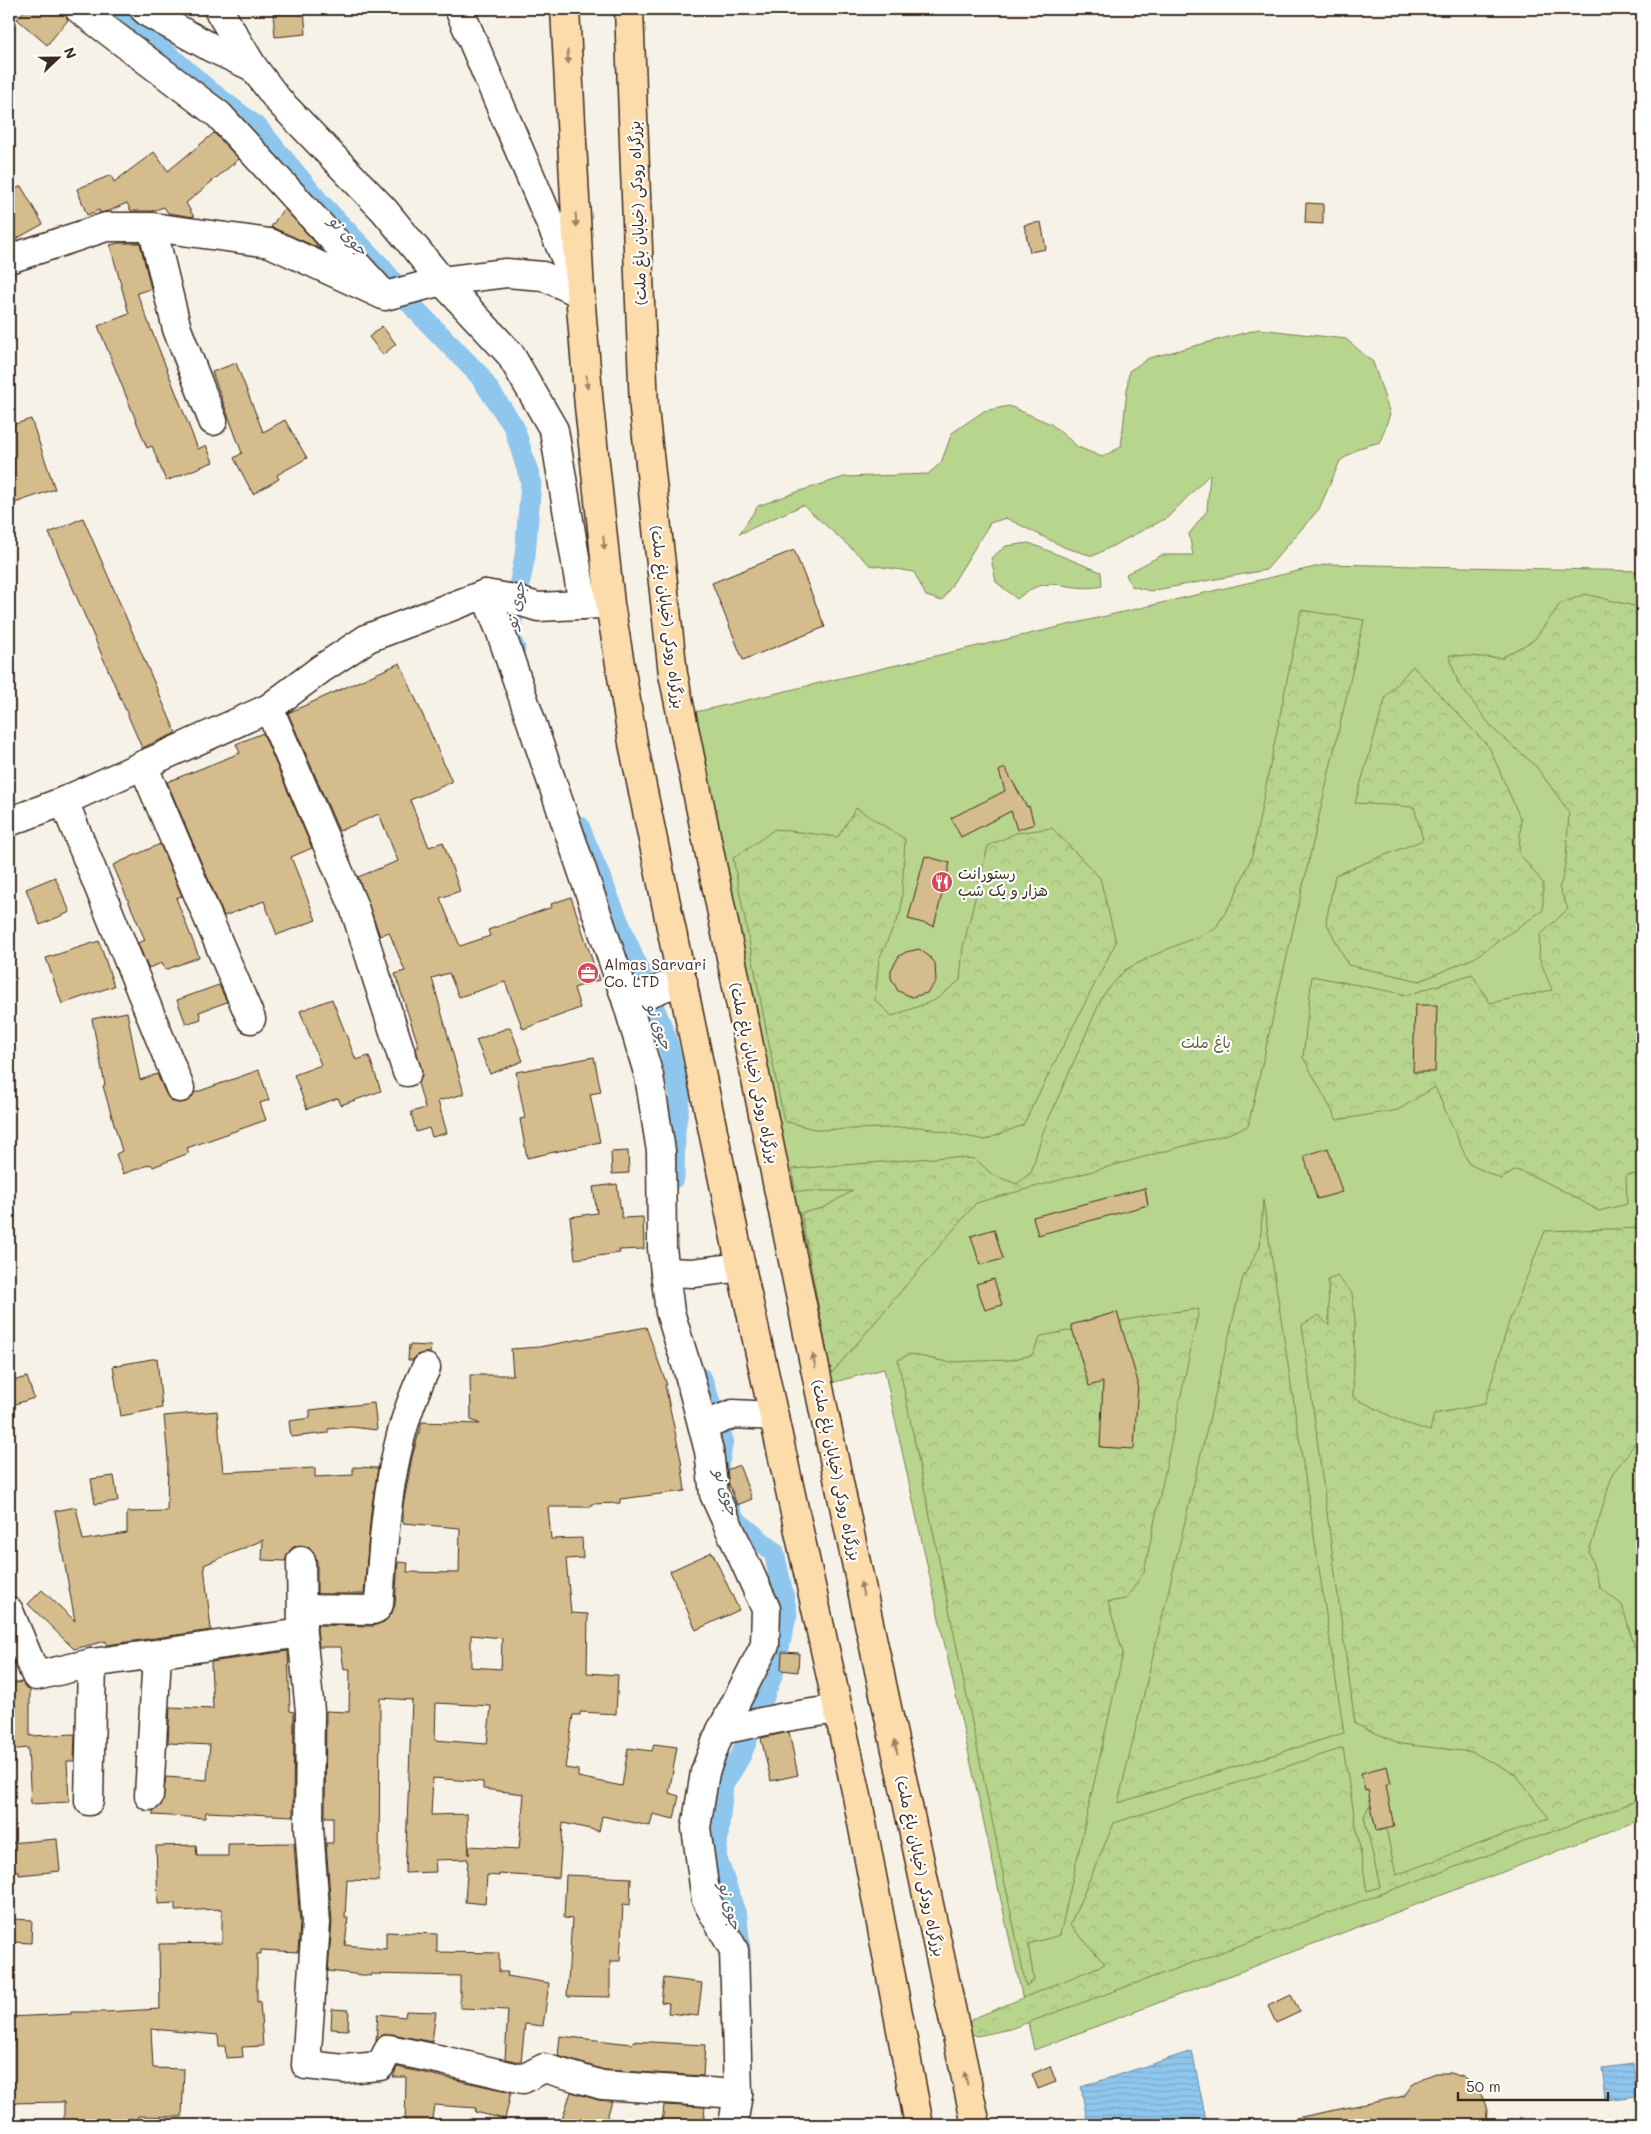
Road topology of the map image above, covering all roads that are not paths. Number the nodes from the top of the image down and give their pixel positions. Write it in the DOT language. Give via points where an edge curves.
graph roads {
  1 [pos="79,9"];
  2 [pos="144,9"];
  3 [pos="218,9"];
  4 [pos="459,9"];
  5 [pos="565,9"];
  6 [pos="630,9"];
  7 [pos="254,67"];
  8 [pos="152,227"];
  9 [pos="9,259"];
  10 [pos="442,281"];
  11 [pos="580,294"];
  12 [pos="385,296"];
  13 [pos="214,420"];
  14 [pos="497,596"];
  15 [pos="610,604"];
  16 [pos="583,605"];
  17 [pos="269,708"];
  18 [pos="143,765"];
  19 [pos="64,801"];
  20 [pos="9,822"];
  21 [pos="653,992"];
  22 [pos="251,1019"];
  23 [pos="407,1072"];
  24 [pos="180,1088"];
  25 [pos="741,1266"];
  26 [pos="676,1272"];
  27 [pos="426,1368"];
  28 [pos="774,1416"];
  29 [pos="716,1421"];
  30 [pos="301,1560"];
  31 [pos="9,1611"];
  32 [pos="302,1621"];
  33 [pos="157,1655"];
  34 [pos="92,1663"];
  35 [pos="838,1709"];
  36 [pos="732,1728"];
  37 [pos="149,1796"];
  38 [pos="89,1801"];
  39 [pos="738,2094"];
  40 [pos="733,2125"];
  41 [pos="919,2125"];
  42 [pos="976,2125"];
  1 -- 12 [label="street" via="219,115"];
  2 -- 7 [label="street" via="212,48"];
  3 -- 7 [label="street"];
  4 -- 11 [label="street"];
  5 -- 11 [label="highway, one-way"];
  42 -- 6 [label="highway, بزرگراه رودکی (خیابان باغ ملت), one-way" via="824,1412 673,674 644,409"];
  7 -- 10 [label="street" via="278,100 384,210"];
  8 -- 9 [label="street" via="106,227"];
  8 -- 12 [label="street" via="270,243"];
  8 -- 13 [label="street" via="177,328"];
  10 -- 11 [label="street" via="506,273 543,276"];
  10 -- 12 [label="street"];
  10 -- 16 [label="street" via="510,354 554,430"];
  11 -- 15 [label="highway, one-way"];
  14 -- 16 [label="street" via="538,607"];
  14 -- 17 [label="street" via="368,638"];
  14 -- 21 [label="street" via="500,630"];
  15 -- 16 [label="street"];
  15 -- 21 [label="highway" via="633,742"];
  17 -- 18 [label="street"];
  17 -- 23 [label="street" via="354,906"];
  18 -- 19 [label="street"];
  18 -- 22 [label="street"];
  19 -- 20 [label="street"];
  19 -- 24 [label="street"];
  21 -- 25 [label="highway"];
  21 -- 26 [label="street" via="649,1076 661,1152 662,1248"];
  25 -- 26 [label="street"];
  25 -- 28 [label="highway"];
  26 -- 29 [label="street" via="670,1312 690,1374"];
  27 -- 32 [label="street" via="400,1432 384,1537 379,1604 373,1610"];
  28 -- 29 [label="street"];
  28 -- 35 [label="highway"];
  29 -- 36 [label="street" via="709,1451 714,1494 766,1609 765,1645"];
  30 -- 32 [label="street"];
  31 -- 34 [label="street" via="36,1676"];
  32 -- 33 [label="street" via="246,1640"];
  32 -- 39 [label="street" via="310,1711 308,1827 316,1923 306,2065 344,2069 380,2066 388,2050 523,2079 544,2068 602,2085"];
  33 -- 34 [label="street"];
  33 -- 37 [label="street"];
  34 -- 38 [label="street"];
  35 -- 36 [label="street"];
  35 -- 41 [label="highway"];
  36 -- 39 [label="street" via="705,1772 696,1828 706,1900 734,1950"];
  39 -- 40 [label="street"];
}
